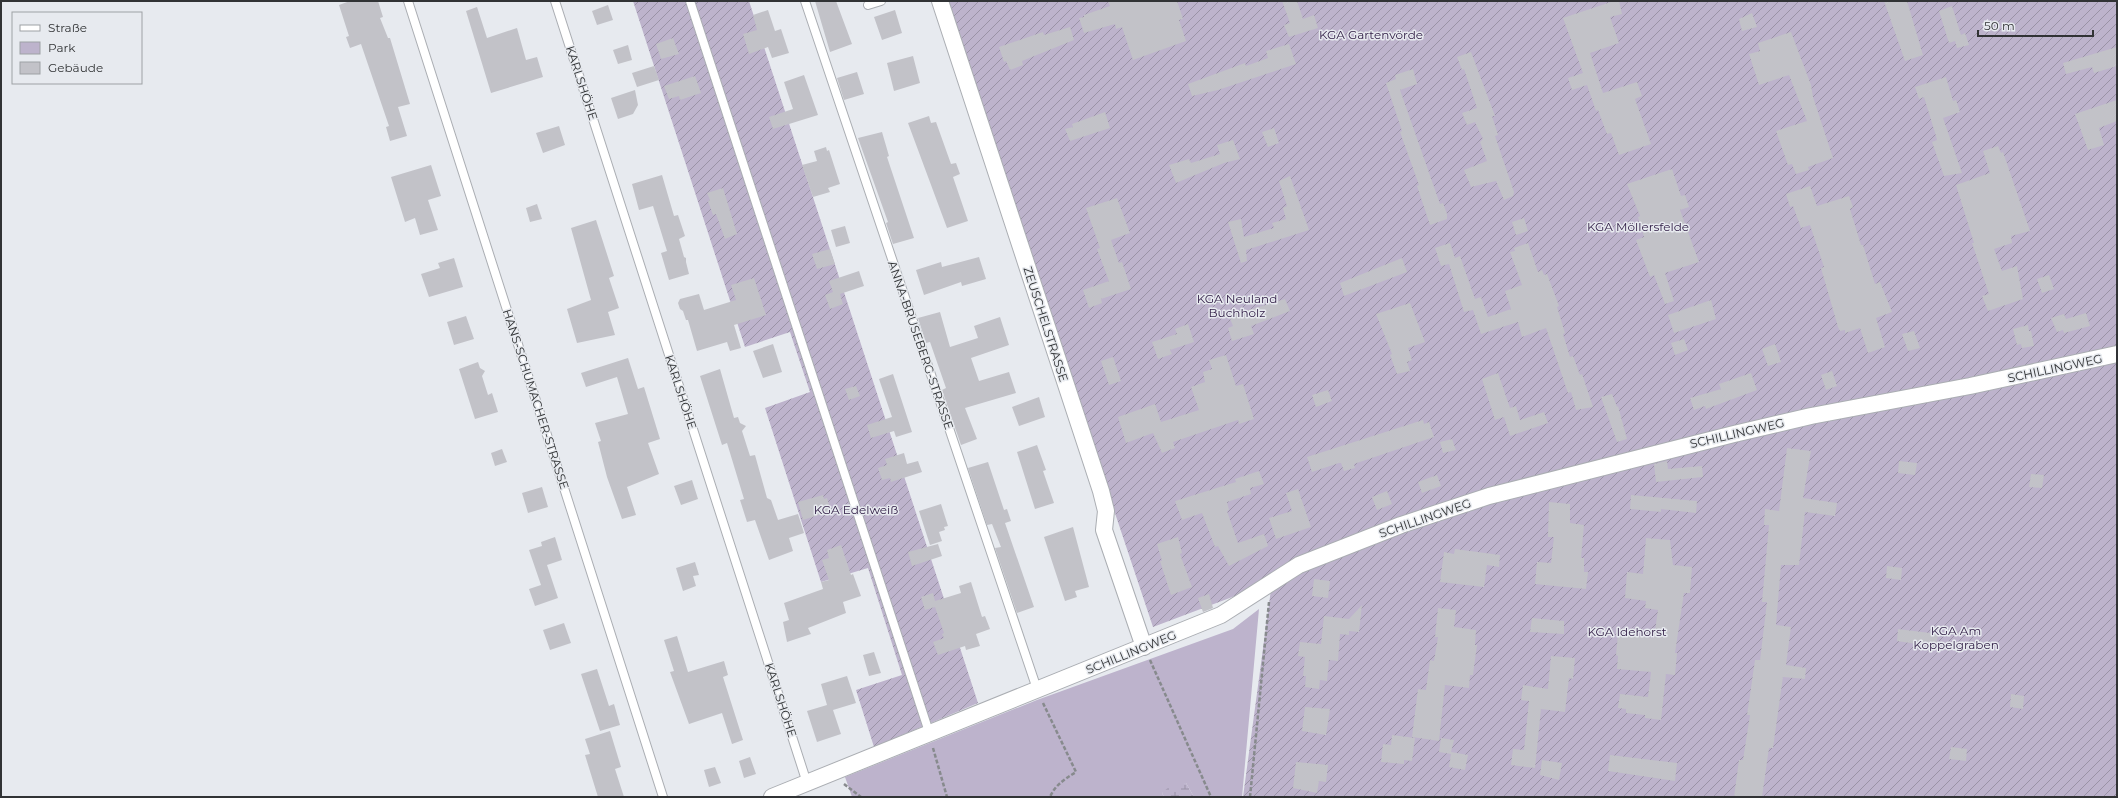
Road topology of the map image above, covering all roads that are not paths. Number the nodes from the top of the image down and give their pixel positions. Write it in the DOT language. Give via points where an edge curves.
graph roads {
  1 [pos="408,1"];
  2 [pos="555,1"];
  3 [pos="690,1"];
  4 [pos="805,1"];
  5 [pos="881,1"];
  6 [pos="940,1"];
  7 [pos="868,5"];
  8 [pos="2117,354"];
  9 [pos="1144,647"];
  10 [pos="1037,689"];
  11 [pos="930,734"];
  12 [pos="807,783"];
  13 [pos="663,797"];
  14 [pos="772,797"];
  1 -- 13 [label="lane, HANS-SCHUMACHER-STRASSE"];
  2 -- 12 [label="lane, KARLSHÖHE"];
  3 -- 11 [label="lane"];
  4 -- 10 [label="lane, ANNA-BRUSEBERG-STRASSE"];
  5 -- 7 [label="lane"];
  6 -- 9 [label="street, ZEUSCHELSTRASSE" via="1101,491 1106,511 1104,530"];
  8 -- 9 [label="street, SCHILLINGWEG" via="1970,386 1811,416 1489,496 1401,525 1299,564 1222,615"];
  9 -- 10 [label="street, SCHILLINGWEG"];
  10 -- 11 [label="street, SCHILLINGWEG"];
  11 -- 12 [label="street, SCHILLINGWEG"];
  12 -- 14 [label="street, SCHILLINGWEG"];
}
